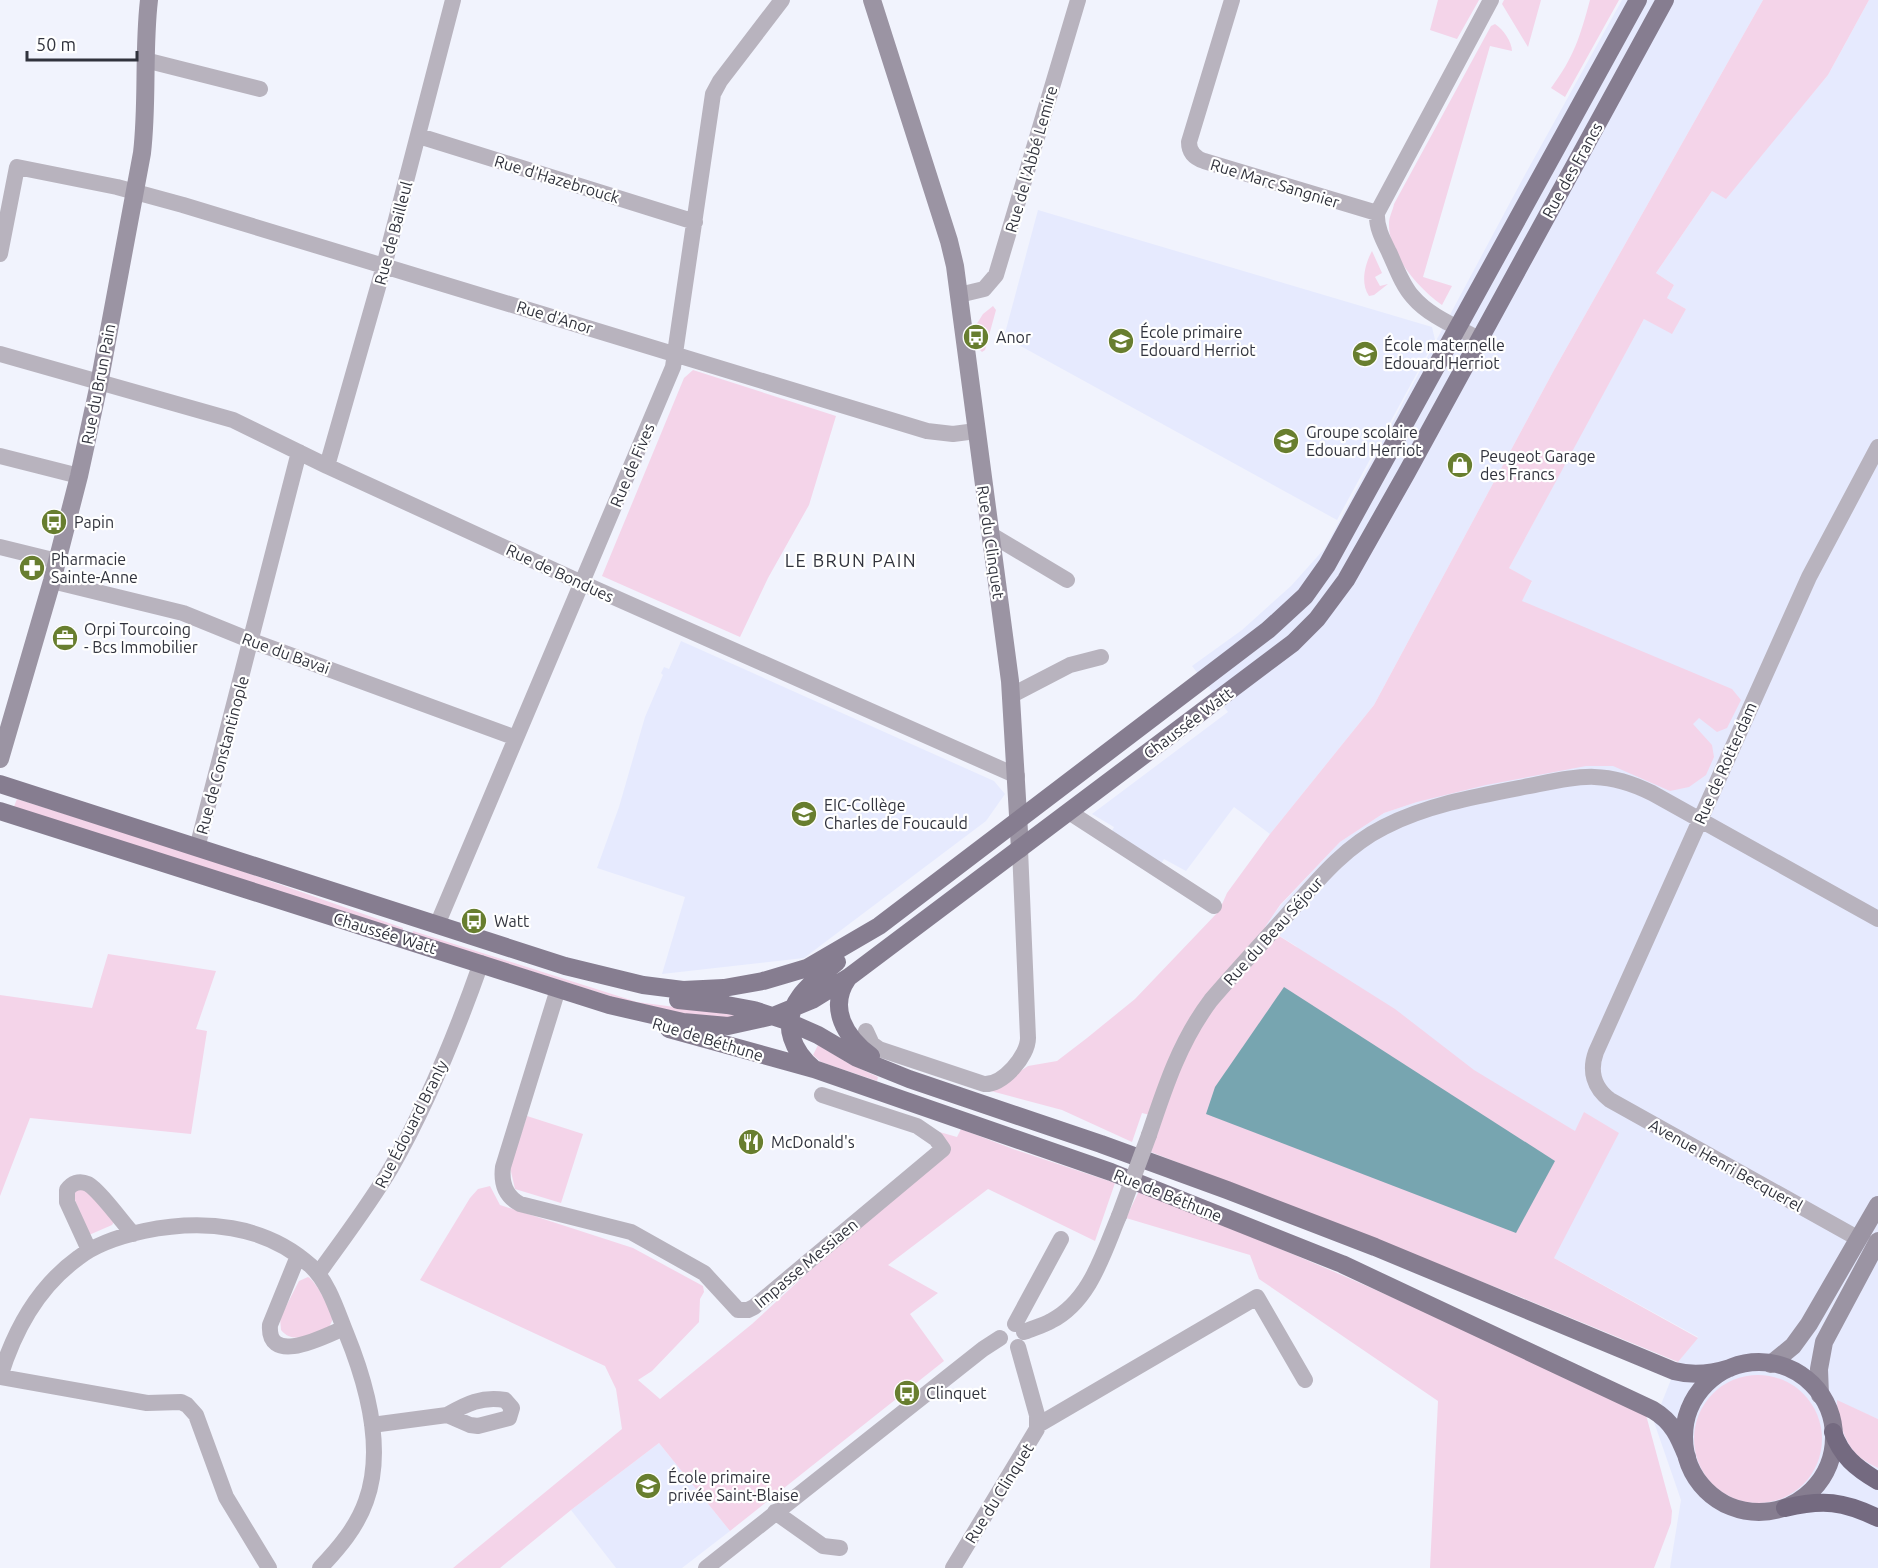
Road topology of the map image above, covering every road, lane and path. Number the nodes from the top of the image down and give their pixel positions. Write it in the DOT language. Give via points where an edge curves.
graph roads {
  1 [pos="149,0"];
  2 [pos="453,0"];
  3 [pos="782,0"];
  4 [pos="872,0"];
  5 [pos="1078,0"];
  6 [pos="1232,0"];
  7 [pos="1491,0"];
  8 [pos="1638,0"];
  9 [pos="1665,0"];
  10 [pos="145,60"];
  11 [pos="260,90"];
  12 [pos="419,136"];
  13 [pos="135,192"];
  14 [pos="1377,213"];
  15 [pos="695,222"];
  16 [pos="0,254"];
  17 [pos="384,266"];
  18 [pos="959,295"];
  19 [pos="1457,327"];
  20 [pos="1479,339"];
  21 [pos="0,354"];
  22 [pos="676,354"];
  23 [pos="99,384"];
  24 [pos="976,431"];
  25 [pos="1878,447"];
  26 [pos="299,452"];
  27 [pos="0,456"];
  28 [pos="327,466"];
  29 [pos="79,476"];
  30 [pos="990,534"];
  31 [pos="0,547"];
  32 [pos="57,561"];
  33 [pos="1067,579"];
  34 [pos="52,581"];
  35 [pos="582,583"];
  36 [pos="252,641"];
  37 [pos="1101,657"];
  38 [pos="18,695"];
  39 [pos="1012,695"];
  40 [pos="0,712"];
  41 [pos="516,738"];
  42 [pos="0,759"];
  43 [pos="1017,776"];
  44 [pos="0,784"];
  45 [pos="0,811"];
  46 [pos="1069,812"];
  47 [pos="1019,818"];
  48 [pos="1699,820"];
  49 [pos="198,848"];
  50 [pos="1020,849"];
  51 [pos="1214,906"];
  52 [pos="1878,919"];
  53 [pos="436,925"];
  54 [pos="879,926"];
  55 [pos="481,963"];
  56 [pos="565,966"];
  57 [pos="849,977"];
  58 [pos="558,989"];
  59 [pos="609,1005"];
  60 [pos="785,1016"];
  61 [pos="867,1032"];
  62 [pos="814,1069"];
  63 [pos="909,1079"];
  64 [pos="1596,1085"];
  65 [pos="822,1095"];
  66 [pos="1878,1205"];
  67 [pos="133,1234"];
  68 [pos="1061,1239"];
  69 [pos="1859,1239"];
  70 [pos="1878,1241"];
  71 [pos="89,1250"];
  72 [pos="298,1256"];
  73 [pos="318,1274"];
  74 [pos="344,1328"];
  75 [pos="1019,1334"];
  76 [pos="1771,1364"];
  77 [pos="1730,1368"];
  78 [pos="0,1377"];
  79 [pos="1305,1380"];
  80 [pos="1820,1395"];
  81 [pos="447,1415"];
  82 [pos="372,1425"];
  83 [pos="1038,1425"];
  84 [pos="1833,1432"];
  85 [pos="1687,1457"];
  86 [pos="1878,1481"];
  87 [pos="1785,1508"];
  88 [pos="775,1512"];
  89 [pos="1878,1518"];
  90 [pos="840,1548"];
  91 [pos="269,1568"];
  92 [pos="321,1568"];
  93 [pos="706,1568"];
  94 [pos="953,1568"];
  1 -- 10 [label="street, Rue du Brun Pain"];
  2 -- 12 [label="street, Rue de Bailleul"];
  3 -- 15 [label="street, Rue de Fives" via="713,94"];
  4 -- 18 [label="street, Rue du Clinquet" via="949,241"];
  5 -- 18 [label="street, Rue de l'Abbé Lemire" via="996,275 984,290"];
  6 -- 14 [label="street, Rue Marc Sangnier" via="1189,142 1191,153 1204,161"];
  7 -- 14 [label="street"];
  8 -- 19 [label="main road, Rue des Francs"];
  9 -- 20 [label="main road, Rue des Francs"];
  10 -- 11 [label="street"];
  10 -- 13 [label="street, Rue du Brun Pain" via="144,134"];
  12 -- 15 [label="street, Rue d'Hazebrouck"];
  12 -- 17 [label="street, Rue de Bailleul"];
  13 -- 16 [label="street, Rue d'Anor" via="17,167"];
  13 -- 17 [label="street, Rue d'Anor"];
  13 -- 23 [label="street, Rue du Brun Pain"];
  14 -- 19 [label="street" via="1380,234 1409,292 1428,310"];
  15 -- 22 [label="street, Rue de Fives"];
  17 -- 22 [label="street, Rue d'Anor"];
  17 -- 28 [label="street, Rue de Bailleul"];
  18 -- 24 [label="street, Rue du Clinquet"];
  19 -- 20 [label="street"];
  19 -- 47 [label="main road, Chaussée Watt" via="1328,566 1305,597 1268,630"];
  20 -- 46 [label="main road, Chaussée Watt" via="1346,580 1317,619 1279,655"];
  21 -- 23 [label="street, Rue de Bondues"];
  22 -- 24 [label="street, Rue d'Anor" via="927,431"];
  22 -- 35 [label="street, Rue de Fives" via="667,384"];
  23 -- 26 [label="street, Rue de Bondues" via="224,417"];
  23 -- 29 [label="street, Rue du Brun Pain"];
  24 -- 30 [label="street, Rue du Clinquet"];
  25 -- 48 [label="street, Rue de Rotterdam" via="1809,577"];
  26 -- 28 [label="street, Rue de Bondues"];
  26 -- 36 [label="street, Rue de Constantinople"];
  27 -- 29 [label="street"];
  28 -- 35 [label="street, Rue de Bondues"];
  29 -- 32 [label="street, Rue du Brun Pain"];
  30 -- 33 [label="street"];
  30 -- 39 [label="street, Rue du Clinquet"];
  31 -- 32 [label="street"];
  32 -- 34 [label="street, Rue du Brun Pain"];
  34 -- 36 [label="street, Rue du Bavai" via="183,613"];
  34 -- 38 [label="street, Rue du Brun Pain"];
  35 -- 41 [label="street, Rue de Fives"];
  35 -- 43 [label="street, Rue de Bondues"];
  36 -- 41 [label="street, Rue du Bavai"];
  36 -- 49 [label="street, Rue de Constantinople"];
  37 -- 39 [label="street" via="1070,665"];
  38 -- 40 [label="street"];
  38 -- 42 [label="street, Rue du Brun Pain"];
  39 -- 43 [label="street, Rue du Clinquet"];
  41 -- 53 [label="street, Rue de Fives"];
  43 -- 47 [label="street, Rue du Clinquet"];
  44 -- 49 [label="main road, Chaussée Watt"];
  45 -- 55 [label="main road, Chaussée Watt"];
  46 -- 50 [label="main road, Chaussée Watt"];
  46 -- 51 [label="street"];
  47 -- 50 [label="street, Rue du Clinquet"];
  47 -- 54 [label="main road, Chaussée Watt"];
  48 -- 52 [label="street, Rue du Beau Séjour"];
  48 -- 64 [label="street, Rue de Rotterdam" via="1594,1059"];
  48 -- 75 [label="street, Rue du Beau Séjour, bridge" via="1635,784 1592,776 1458,801 1413,814 1358,843 1333,864 1196,1021 1176,1060 1095,1272 1070,1307 1052,1321"];
  49 -- 53 [label="main road, Chaussée Watt"];
  50 -- 57 [label="main road, Chaussée Watt"];
  50 -- 61 [label="street, Rue du Clinquet" via="1028,1042 1020,1060 994,1083 984,1084 879,1049"];
  53 -- 56 [label="main road, Chaussée Watt"];
  54 -- 56 [label="main road, Chaussée Watt" via="807,968 732,986 662,988"];
  54 -- 60 [label="main road, Chaussée Watt" via="818,976"];
  55 -- 58 [label="main road, Chaussée Watt"];
  55 -- 73 [label="street, Rue Édouard Branly" via="440,1071 399,1153"];
  56 -- 60 [label="main road, Chaussée Watt" via="642,995"];
  57 -- 60 [label="main road, Chaussée Watt"];
  57 -- 63 [label="main road, Rue de Béthune" via="839,995 845,1029 859,1047"];
  58 -- 59 [label="main road, Chaussée Watt"];
  58 -- 65 [label="street, Impasse Messiaen" via="503,1167 505,1191 520,1204 643,1238 705,1273 738,1310 754,1307 943,1149 917,1126"];
  59 -- 60 [label="main road, Chaussée Watt" via="717,1026"];
  59 -- 62 [label="main road, Rue de Béthune" via="676,1031"];
  60 -- 62 [label="main road" via="795,1046"];
  60 -- 63 [label="main road, Rue de Béthune" via="857,1058"];
  62 -- 85 [label="main road, Rue de Béthune" via="1111,1172 1342,1264 1646,1406 1669,1421"];
  63 -- 77 [label="main road, Rue de Béthune" via="1227,1190 1674,1371 1696,1374"];
  64 -- 69 [label="street, Avenue Henri Becquerel" via="1618,1105"];
  66 -- 69 [label="street"];
  67 -- 71 [label="street"];
  67 -- 71 [label="street" via="90,1185 79,1182 71,1186 66,1196"];
  67 -- 72 [label="street" via="191,1224 219,1225 275,1243"];
  68 -- 75 [label="street"];
  69 -- 76 [label="street" via="1802,1335"];
  70 -- 80 [label="street" via="1824,1342"];
  71 -- 78 [label="street" via="59,1274 34,1302"];
  72 -- 73 [label="street"];
  72 -- 74 [label="street" via="270,1324 274,1342 289,1347"];
  73 -- 74 [label="street"];
  74 -- 82 [label="street"];
  75 -- 83 [label="street, Rue du Clinquet"];
  75 -- 88 [label="street" via="1004,1326 1000,1338"];
  76 -- 77 [label="main road" via="1750,1363"];
  76 -- 80 [label="main road" via="1799,1374"];
  77 -- 85 [label="main road" via="1711,1380 1692,1404 1684,1434"];
  78 -- 91 [label="street" via="147,1402 181,1402 192,1410 232,1509"];
  79 -- 83 [label="street" via="1257,1297"];
  80 -- 84 [label="main road"];
  81 -- 82 [label="street"];
  82 -- 92 [label="street" via="372,1471 366,1502 345,1539"];
  83 -- 94 [label="street, Rue du Clinquet"];
  84 -- 86 [label="highway" via="1844,1456"];
  84 -- 87 [label="main road" via="1832,1454 1824,1475 1804,1497"];
  85 -- 87 [label="main road" via="1704,1488 1726,1505 1756,1512"];
  87 -- 89 [label="highway" via="1815,1502 1840,1503"];
  88 -- 90 [label="street" via="823,1546"];
  88 -- 93 [label="street"];
}
